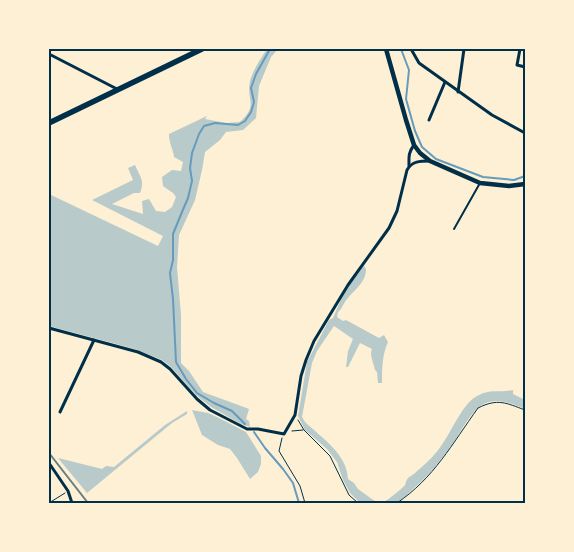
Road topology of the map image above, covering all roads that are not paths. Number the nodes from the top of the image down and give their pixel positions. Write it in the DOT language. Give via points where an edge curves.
graph roads {
  1 [pos="202,49"];
  2 [pos="386,49"];
  3 [pos="411,49"];
  4 [pos="464,49"];
  5 [pos="520,49"];
  6 [pos="49,54"];
  7 [pos="525,67"];
  8 [pos="445,82"];
  9 [pos="118,90"];
  10 [pos="458,92"];
  11 [pos="429,120"];
  12 [pos="49,123"];
  13 [pos="525,133"];
  14 [pos="414,145"];
  15 [pos="430,161"];
  16 [pos="409,166"];
  17 [pos="480,183"];
  18 [pos="525,184"];
  19 [pos="454,229"];
  20 [pos="49,328"];
  21 [pos="94,340"];
  22 [pos="60,412"];
  23 [pos="49,463"];
  24 [pos="72,503"];
  1 -- 9 [label="main road"];
  2 -- 14 [label="street"];
  3 -- 8 [label="street" via="419,63"];
  4 -- 10 [label="street"];
  5 -- 7 [label="street" via="517,65"];
  6 -- 9 [label="street"];
  8 -- 10 [label="street"];
  8 -- 11 [label="street"];
  9 -- 12 [label="main road"];
  10 -- 13 [label="street"];
  14 -- 15 [label="street"];
  14 -- 16 [label="street" via="410,150"];
  15 -- 16 [label="street"];
  15 -- 17 [label="street"];
  16 -- 21 [label="street" via="389,228 348,285 314,341 301,376 295,415 284,434 246,429 210,410 161,362"];
  17 -- 18 [label="street"];
  17 -- 19 [label="lane"];
  20 -- 21 [label="street"];
  21 -- 22 [label="street"];
  23 -- 24 [label="street" via="68,491"];
}
